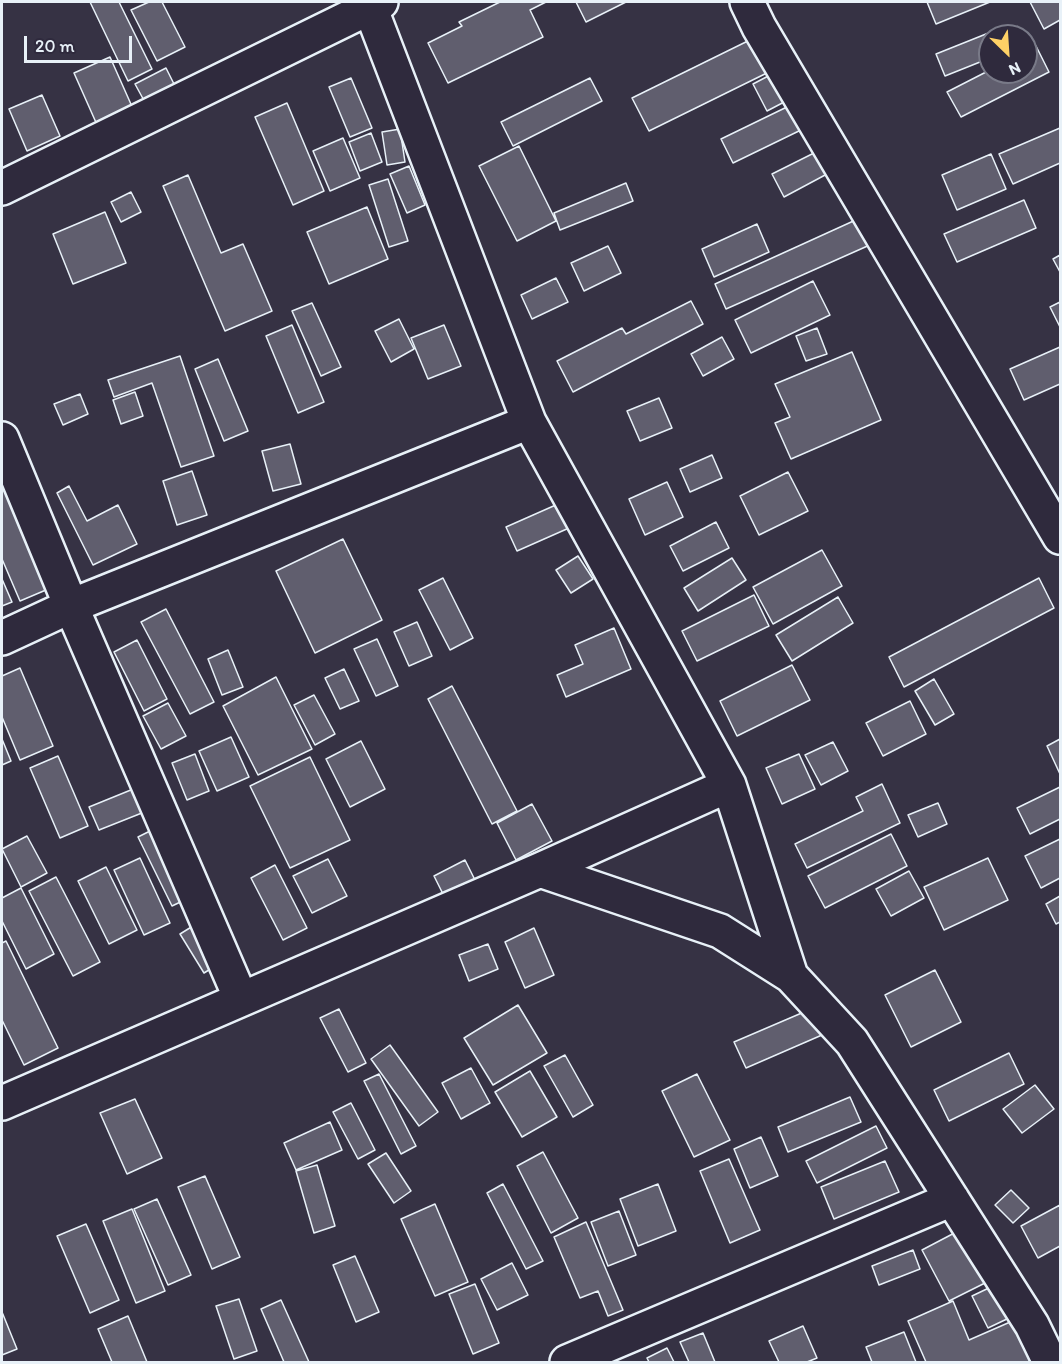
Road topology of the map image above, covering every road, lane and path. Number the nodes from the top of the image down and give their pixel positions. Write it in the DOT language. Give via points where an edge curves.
graph roads {
  1 [pos="747,2"];
  2 [pos="375,4"];
  3 [pos="2,188"];
  4 [pos="529,422"];
  5 [pos="2,439"];
  6 [pos="1060,537"];
  7 [pos="71,606"];
  8 [pos="2,638"];
  9 [pos="729,785"];
  10 [pos="540,870"];
  11 [pos="791,976"];
  12 [pos="241,999"];
  13 [pos="2,1103"];
  14 [pos="952,1199"];
  15 [pos="567,1362"];
  16 [pos="1050,1362"];
  1 -- 6 [label="street"];
  2 -- 3 [label="street"];
  2 -- 4 [label="street"];
  4 -- 7 [label="street"];
  4 -- 9 [label="street"];
  5 -- 7 [label="street"];
  7 -- 8 [label="street"];
  7 -- 12 [label="street"];
  9 -- 10 [label="street"];
  9 -- 11 [label="street"];
  10 -- 11 [label="street" via="720,931"];
  10 -- 12 [label="street"];
  11 -- 14 [label="street" via="852,1042"];
  12 -- 13 [label="street"];
  14 -- 15 [label="street"];
  14 -- 16 [label="street" via="1032,1325"];
}
